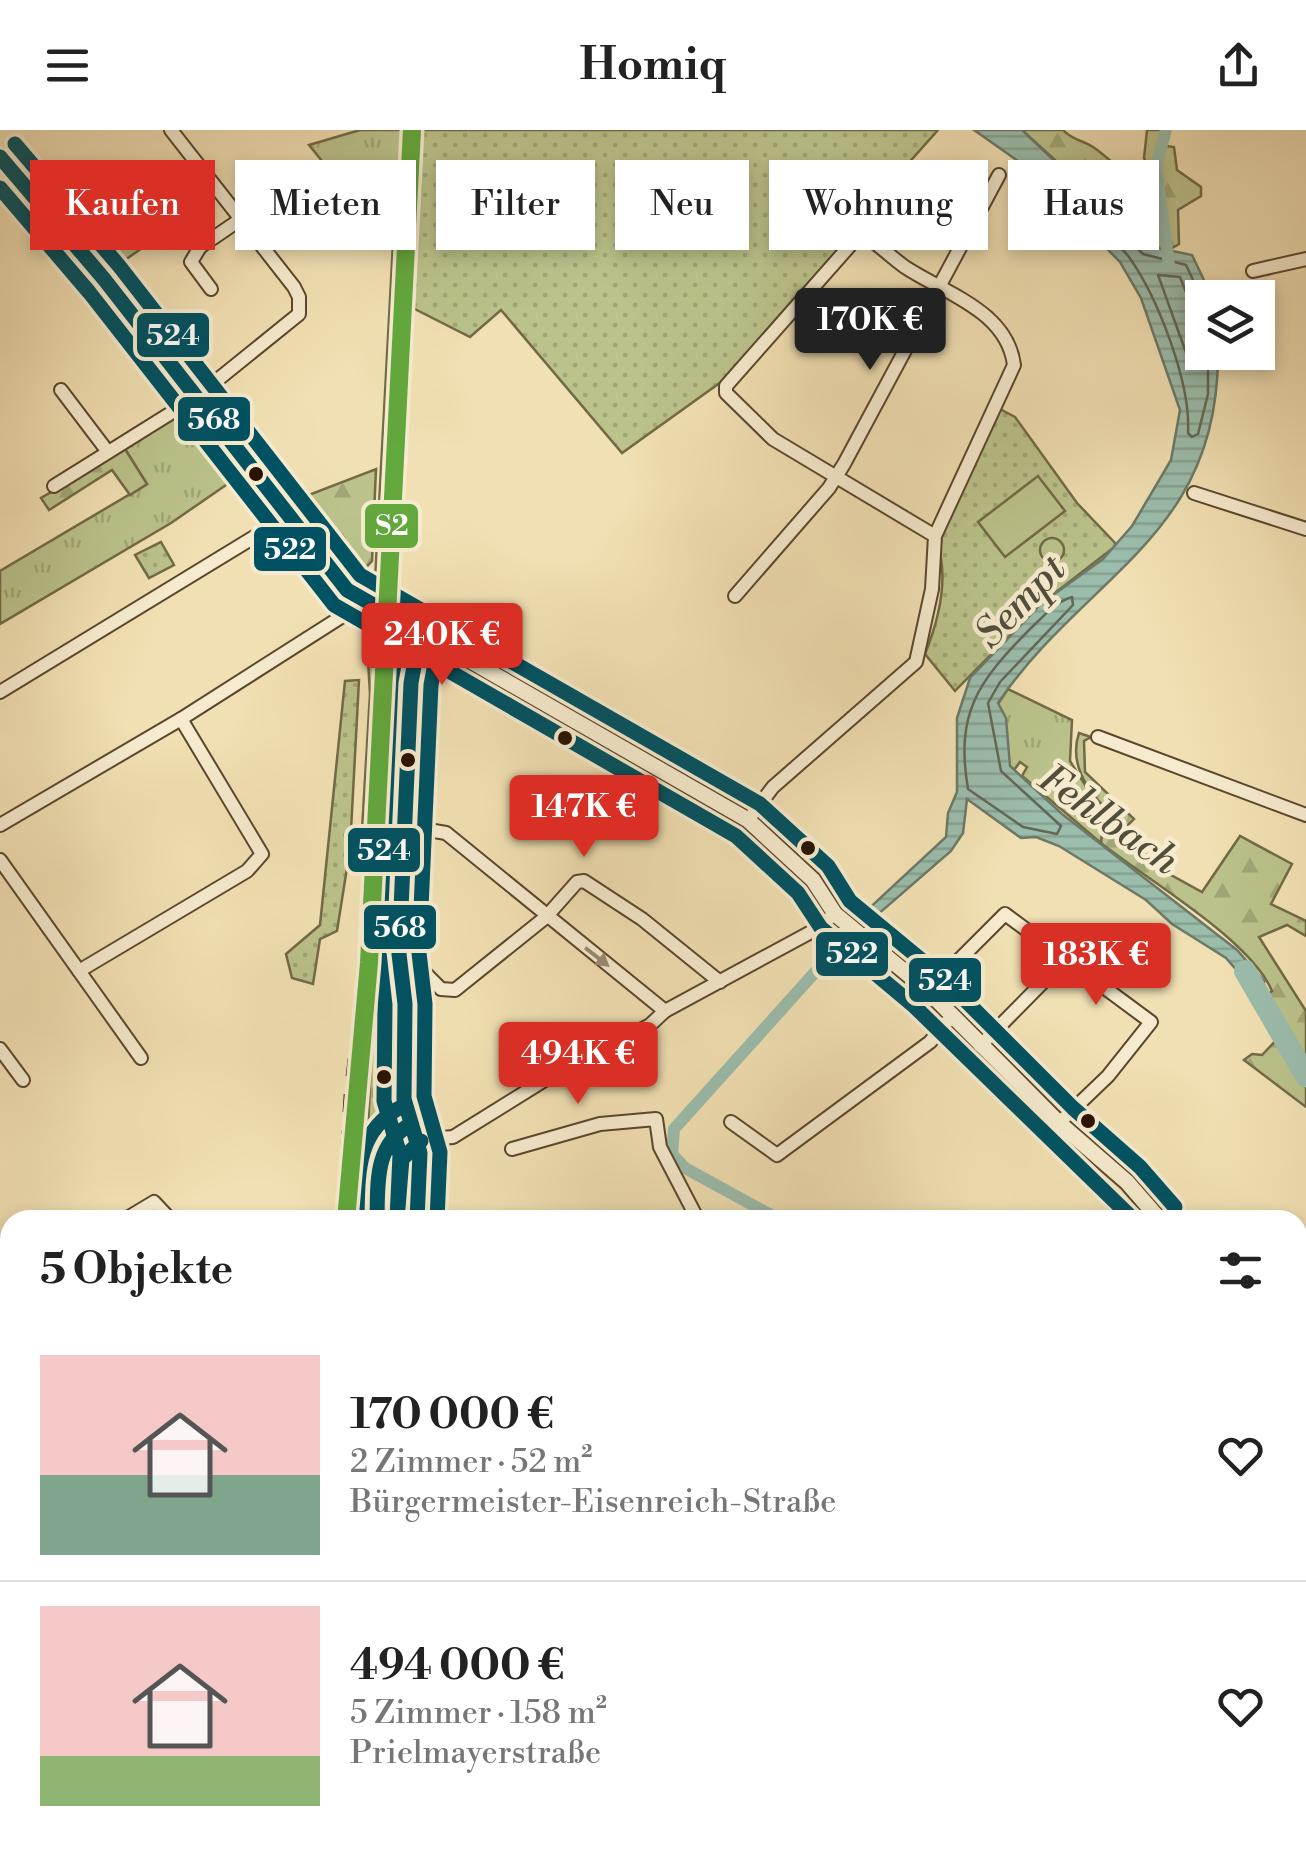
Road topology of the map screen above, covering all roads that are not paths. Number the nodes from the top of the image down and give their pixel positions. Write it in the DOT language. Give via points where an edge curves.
graph roads {
  1 [pos="171,130"];
  2 [pos="0,158"];
  3 [pos="194,160"];
  4 [pos="999,175"];
  5 [pos="215,187"];
  6 [pos="235,211"];
  7 [pos="198,250"];
  8 [pos="266,250"];
  9 [pos="1306,259"];
  10 [pos="1253,271"];
  11 [pos="940,288"];
  12 [pos="210,289"];
  13 [pos="61,390"];
  14 [pos="195,398"];
  15 [pos="108,452"];
  16 [pos="835,476"];
  17 [pos="54,486"];
  18 [pos="1194,493"];
  19 [pos="287,517"];
  20 [pos="1306,529"];
  21 [pos="935,536"];
  22 [pos="735,596"];
  23 [pos="363,603"];
  24 [pos="420,634"];
  25 [pos="453,650"];
  26 [pos="0,692"];
  27 [pos="412,711"];
  28 [pos="182,719"];
  29 [pos="1098,737"];
  30 [pos="1306,815"];
  31 [pos="748,820"];
  32 [pos="0,825"];
  33 [pos="405,826"];
  34 [pos="0,860"];
  35 [pos="546,917"];
  36 [pos="842,918"];
  37 [pos="1083,932"];
  38 [pos="1064,961"];
  39 [pos="400,969"];
  40 [pos="79,971"];
  41 [pos="720,982"];
  42 [pos="928,991"];
  43 [pos="665,1011"];
  44 [pos="952,1016"];
  45 [pos="980,1046"];
  46 [pos="0,1048"];
  47 [pos="142,1058"];
  48 [pos="23,1080"];
  49 [pos="731,1122"];
  50 [pos="1059,1123"];
  51 [pos="418,1140"];
  52 [pos="512,1149"];
  53 [pos="141,1210"];
  54 [pos="162,1210"];
  55 [pos="417,1210"];
  56 [pos="693,1210"];
  57 [pos="1152,1210"];
  1 -- 3 [label="street"];
  2 -- 14 [label="street"];
  4 -- 11 [label="street"];
  5 -- 6 [label="street"];
  7 -- 12 [label="street" via="191,262"];
  8 -- 14 [label="street" via="294,287 299,314"];
  9 -- 10 [label="street"];
  11 -- 16 [label="street"];
  11 -- 16 [label="street" via="862,233 726,386 773,440"];
  11 -- 21 [label="street" via="1004,332 1014,365"];
  13 -- 15 [label="street"];
  14 -- 15 [label="street"];
  14 -- 19 [label="street"];
  15 -- 17 [label="street"];
  16 -- 21 [label="street"];
  16 -- 22 [label="street"];
  18 -- 20 [label="street"];
  19 -- 23 [label="street"];
  19 -- 26 [label="street"];
  21 -- 31 [label="street" via="916,662 773,788"];
  23 -- 24 [label="street"];
  23 -- 28 [label="street"];
  24 -- 25 [label="street"];
  24 -- 27 [label="street"];
  25 -- 27 [label="street" via="430,666"];
  25 -- 31 [label="street"];
  27 -- 33 [label="street"];
  28 -- 32 [label="street"];
  28 -- 40 [label="street" via="262,854 247,871"];
  29 -- 30 [label="street"];
  31 -- 36 [label="street" via="813,880"];
  33 -- 35 [label="street" via="446,833"];
  33 -- 39 [label="street"];
  34 -- 40 [label="street"];
  35 -- 39 [label="street" via="455,990 441,988 422,969"];
  35 -- 41 [label="street" via="584,881"];
  35 -- 43 [label="street, one-way"];
  36 -- 41 [label="street"];
  36 -- 42 [label="street"];
  37 -- 38 [label="street"];
  38 -- 42 [label="street" via="1005,914"];
  38 -- 45 [label="street"];
  38 -- 50 [label="street" via="1151,1022"];
  39 -- 51 [label="street" via="404,1099"];
  40 -- 47 [label="street"];
  41 -- 43 [label="street"];
  42 -- 44 [label="street"];
  43 -- 51 [label="street" via="462,1132"];
  44 -- 45 [label="street"];
  44 -- 49 [label="street" via="930,1042 778,1155"];
  45 -- 50 [label="street"];
  46 -- 48 [label="street"];
  50 -- 57 [label="street"];
  51 -- 55 [label="street"];
  52 -- 56 [label="street" via="600,1124 656,1120 660,1147"];
  53 -- 54 [label="street" via="154,1202"];
}
